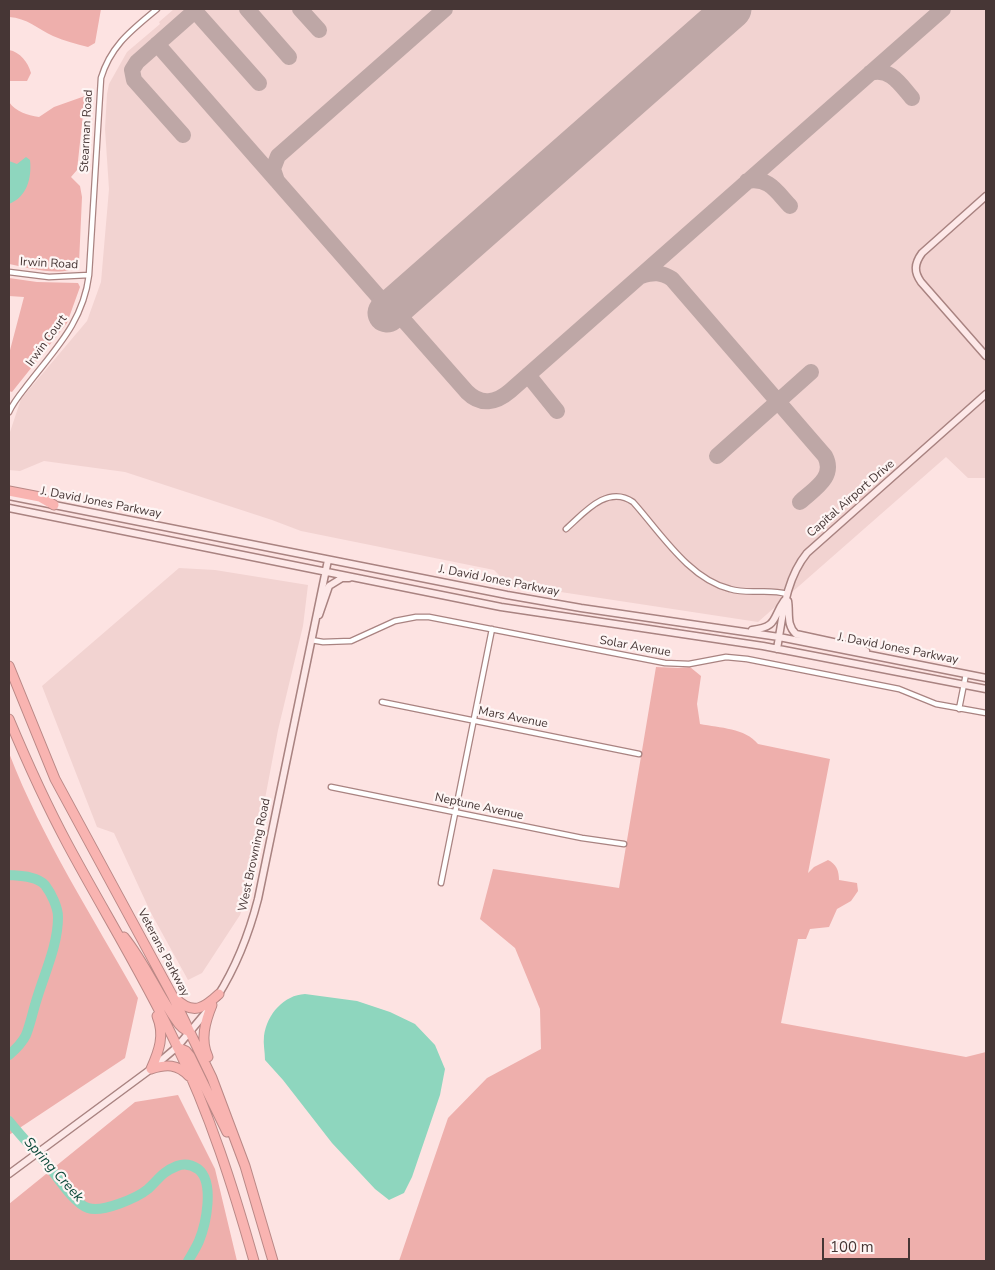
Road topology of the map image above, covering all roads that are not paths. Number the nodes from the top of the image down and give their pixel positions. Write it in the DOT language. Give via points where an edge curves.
graph roads {
  1 [pos="157,9"];
  2 [pos="986,196"];
  3 [pos="9,272"];
  4 [pos="88,276"];
  5 [pos="986,356"];
  6 [pos="986,394"];
  7 [pos="9,412"];
  8 [pos="9,491"];
  9 [pos="9,496"];
  10 [pos="54,505"];
  11 [pos="9,508"];
  12 [pos="566,529"];
  13 [pos="328,560"];
  14 [pos="325,572"];
  15 [pos="353,577"];
  16 [pos="787,596"];
  17 [pos="492,629"];
  18 [pos="313,630"];
  19 [pos="744,631"];
  20 [pos="780,637"];
  21 [pos="311,640"];
  22 [pos="777,649"];
  23 [pos="874,655"];
  24 [pos="9,666"];
  25 [pos="966,674"];
  26 [pos="986,678"];
  27 [pos="964,685"];
  28 [pos="986,690"];
  29 [pos="382,702"];
  30 [pos="959,709"];
  31 [pos="986,713"];
  32 [pos="9,719"];
  33 [pos="474,721"];
  34 [pos="639,754"];
  35 [pos="330,787"];
  36 [pos="456,812"];
  37 [pos="624,844"];
  38 [pos="441,882"];
  39 [pos="108,916"];
  40 [pos="136,967"];
  41 [pos="219,994"];
  42 [pos="172,995"];
  43 [pos="212,1005"];
  44 [pos="191,1032"];
  45 [pos="177,1047"];
  46 [pos="151,1069"];
  47 [pos="191,1078"];
  48 [pos="226,1116"];
  49 [pos="9,1174"];
  50 [pos="254,1194"];
  51 [pos="254,1261"];
  52 [pos="273,1261"];
  1 -- 4 [label="street, Stearman Road" via="117,45 101,78"];
  2 -- 5 [label="main road" via="922,254 916,268 922,282"];
  3 -- 4 [label="street, Irwin Road" via="49,277"];
  4 -- 7 [label="street, Irwin Court" via="82,307 71,328"];
  6 -- 16 [label="main road, Capital Airport Drive" via="807,552 795,570"];
  8 -- 10 [label="highway" via="40,497"];
  9 -- 10 [label="main road, J. David Jones Parkway"];
  10 -- 13 [label="main road, J. David Jones Parkway"];
  11 -- 14 [label="main road, J. David Jones Parkway"];
  12 -- 16 [label="street" via="602,500 612,496 625,498 704,579 732,590 774,590"];
  13 -- 14 [label="main road, West Browning Road"];
  13 -- 19 [label="main road, J. David Jones Parkway" via="516,596"];
  14 -- 15 [label="main road, J. David Jones Parkway"];
  14 -- 18 [label="main road, West Browning Road"];
  15 -- 18 [label="main road" via="342,578 329,586"];
  15 -- 22 [label="main road, J. David Jones Parkway" via="501,607"];
  16 -- 19 [label="main road" via="770,626"];
  16 -- 20 [label="main road, Capital Airport Drive"];
  16 -- 23 [label="main road" via="790,627 796,634 856,647"];
  17 -- 21 [label="street, Solar Avenue" via="416,617 395,621 351,641"];
  17 -- 30 [label="street, Solar Avenue" via="665,663 689,664 726,657 748,659 898,690"];
  17 -- 33 [label="street"];
  18 -- 21 [label="main road, West Browning Road"];
  19 -- 20 [label="main road, J. David Jones Parkway"];
  20 -- 22 [label="main road, Capital Airport Drive"];
  20 -- 23 [label="main road, J. David Jones Parkway"];
  21 -- 41 [label="main road, West Browning Road" via="255,912 242,950"];
  22 -- 27 [label="main road, J. David Jones Parkway"];
  23 -- 25 [label="main road, J. David Jones Parkway"];
  24 -- 42 [label="highway, Veterans Parkway" via="55,779"];
  25 -- 26 [label="main road, J. David Jones Parkway"];
  25 -- 27 [label="street"];
  27 -- 28 [label="main road, J. David Jones Parkway"];
  27 -- 30 [label="street"];
  29 -- 33 [label="street, Mars Avenue"];
  30 -- 31 [label="street, Solar Avenue"];
  32 -- 39 [label="highway" via="38,787"];
  33 -- 34 [label="street, Mars Avenue"];
  33 -- 36 [label="street"];
  35 -- 36 [label="street, Neptune Avenue"];
  36 -- 37 [label="street, Neptune Avenue"];
  36 -- 38 [label="street"];
  39 -- 40 [label="highway"];
  39 -- 44 [label="highway" via="130,945 176,1020"];
  40 -- 45 [label="highway"];
  40 -- 46 [label="highway" via="137,978 161,1026 160,1046"];
  41 -- 42 [label="highway" via="203,1007 194,1009"];
  41 -- 43 [label="main road, West Browning Road"];
  42 -- 44 [label="highway, Veterans Parkway"];
  43 -- 44 [label="main road, West Browning Road"];
  43 -- 48 [label="highway" via="204,1046 227,1103"];
  44 -- 45 [label="main road, West Browning Road"];
  44 -- 48 [label="highway, Veterans Parkway"];
  45 -- 46 [label="main road, West Browning Road"];
  45 -- 47 [label="highway"];
  45 -- 50 [label="highway" via="186,1051 198,1070"];
  46 -- 47 [label="highway" via="176,1066"];
  46 -- 49 [label="main road, West Browning Road"];
  47 -- 51 [label="highway" via="222,1155"];
  48 -- 50 [label="highway, Veterans Parkway"];
  50 -- 52 [label="highway, Veterans Parkway"];
}
